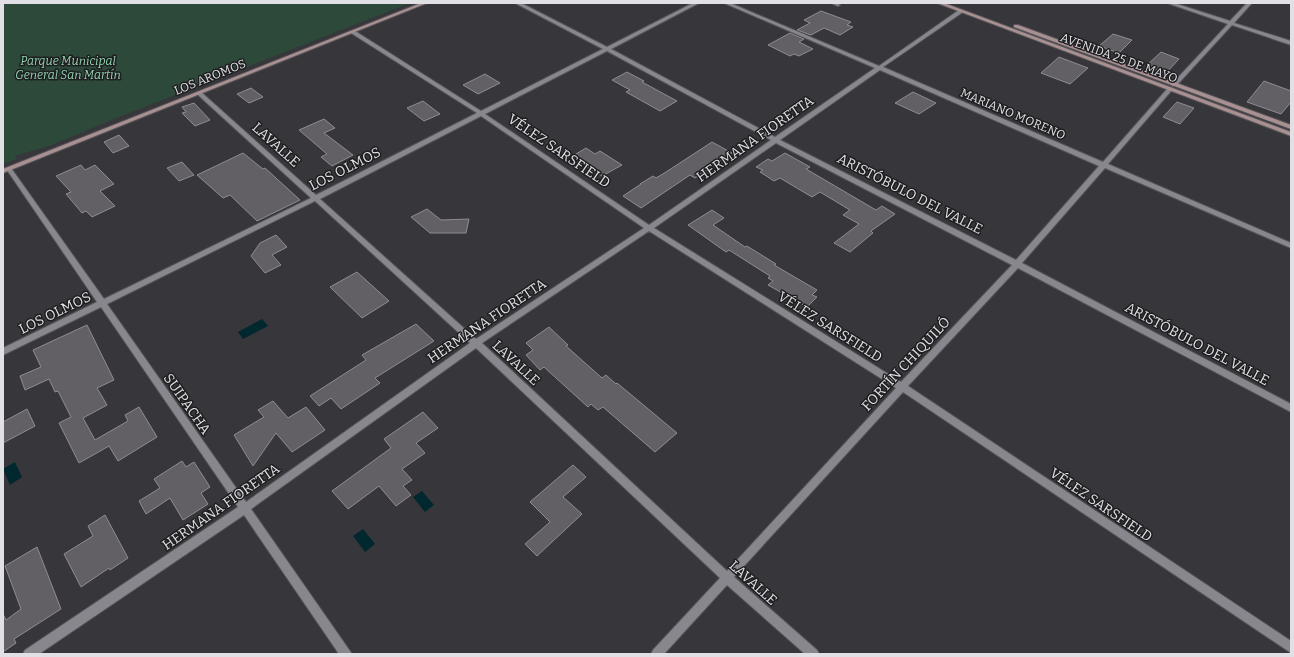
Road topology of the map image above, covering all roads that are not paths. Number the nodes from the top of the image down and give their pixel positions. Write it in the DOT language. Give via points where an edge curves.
graph roads {
  1 [pos="425,3"];
  2 [pos="516,3"];
  3 [pos="697,3"];
  4 [pos="726,3"];
  5 [pos="938,3"];
  6 [pos="954,3"];
  7 [pos="1169,3"];
  8 [pos="1250,3"];
  9 [pos="963,9"];
  10 [pos="1231,24"];
  11 [pos="353,32"];
  12 [pos="1291,43"];
  13 [pos="607,49"];
  14 [pos="880,68"];
  15 [pos="1172,87"];
  16 [pos="199,93"];
  17 [pos="480,113"];
  18 [pos="1291,127"];
  19 [pos="1291,134"];
  20 [pos="775,140"];
  21 [pos="1105,165"];
  22 [pos="6,170"];
  23 [pos="316,198"];
  24 [pos="650,228"];
  25 [pos="1291,246"];
  26 [pos="1017,264"];
  27 [pos="102,303"];
  28 [pos="476,343"];
  29 [pos="3,352"];
  30 [pos="902,388"];
  31 [pos="1291,408"];
  32 [pos="244,509"];
  33 [pos="728,578"];
  34 [pos="1291,647"];
  35 [pos="29,654"];
  36 [pos="346,654"];
  37 [pos="657,654"];
  38 [pos="813,654"];
  1 -- 11 [label="main road, LOS AROMOS"];
  2 -- 13 [label="street, ARISTÓBULO DEL VALLE"];
  3 -- 13 [label="street, LOS OLMOS"];
  4 -- 14 [label="street, MARIANO MORENO"];
  5 -- 9 [label="main road, AVENIDA 25 DE MAYO"];
  6 -- 9 [label="main road, AVENIDA 25 DE MAYO"];
  7 -- 10 [label="street"];
  8 -- 10 [label="street, FORTÍN CHIQUILÓ"];
  9 -- 14 [label="street, HERMANA FIORETTA"];
  9 -- 15 [label="main road, AVENIDA 25 DE MAYO"];
  10 -- 12 [label="street"];
  10 -- 15 [label="street, FORTÍN CHIQUILÓ"];
  11 -- 16 [label="main road, LOS AROMOS"];
  11 -- 17 [label="street, VÉLEZ SARSFIELD"];
  13 -- 17 [label="street, LOS OLMOS"];
  13 -- 20 [label="street, ARISTÓBULO DEL VALLE"];
  14 -- 20 [label="street, HERMANA FIORETTA"];
  14 -- 21 [label="street, MARIANO MORENO"];
  15 -- 18 [label="main road, AVENIDA 25 DE MAYO"];
  15 -- 19 [label="main road, AVENIDA 25 DE MAYO"];
  15 -- 21 [label="street, FORTÍN CHIQUILÓ"];
  16 -- 22 [label="main road, LOS AROMOS"];
  16 -- 23 [label="street, LAVALLE"];
  17 -- 23 [label="street, LOS OLMOS"];
  17 -- 24 [label="street, VÉLEZ SARSFIELD"];
  20 -- 24 [label="street, HERMANA FIORETTA"];
  20 -- 26 [label="street, ARISTÓBULO DEL VALLE"];
  21 -- 25 [label="street, MARIANO MORENO"];
  21 -- 26 [label="street, FORTÍN CHIQUILÓ"];
  22 -- 27 [label="street, SUIPACHA"];
  23 -- 27 [label="street, LOS OLMOS"];
  23 -- 28 [label="street, LAVALLE"];
  24 -- 28 [label="street, HERMANA FIORETTA"];
  24 -- 30 [label="street, VÉLEZ SARSFIELD"];
  26 -- 30 [label="street, FORTÍN CHIQUILÓ"];
  26 -- 31 [label="street, ARISTÓBULO DEL VALLE"];
  27 -- 29 [label="street, LOS OLMOS"];
  27 -- 32 [label="street, SUIPACHA"];
  28 -- 32 [label="street, HERMANA FIORETTA"];
  28 -- 33 [label="street, LAVALLE"];
  30 -- 33 [label="street, FORTÍN CHIQUILÓ"];
  30 -- 34 [label="street, VÉLEZ SARSFIELD"];
  32 -- 35 [label="street, HERMANA FIORETTA"];
  32 -- 36 [label="street, SUIPACHA"];
  33 -- 37 [label="street, FORTÍN CHIQUILÓ"];
  33 -- 38 [label="street, LAVALLE"];
}
